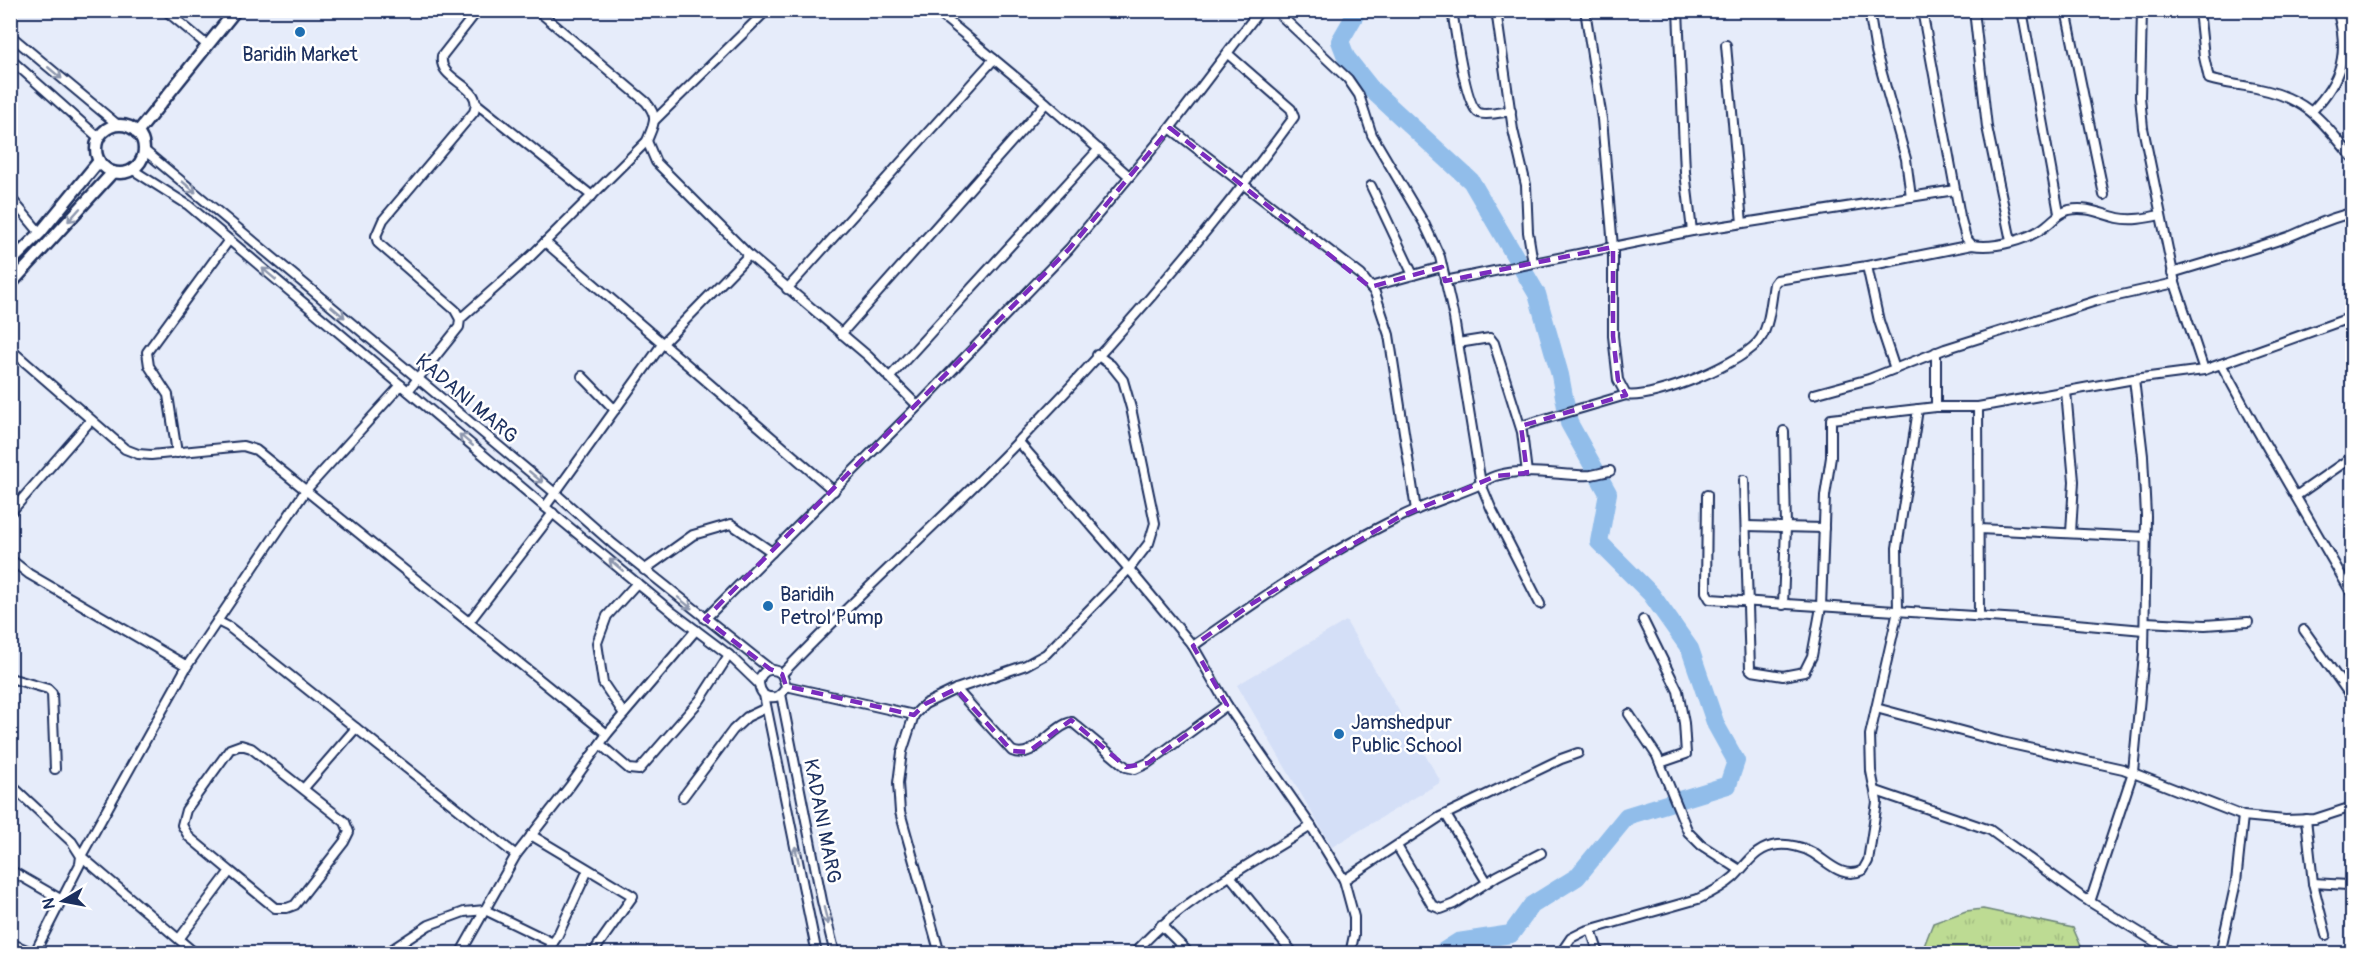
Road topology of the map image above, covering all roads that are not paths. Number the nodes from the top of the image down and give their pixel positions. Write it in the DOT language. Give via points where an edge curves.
graph roads {
  1 [pos="165,10"];
  2 [pos="236,10"];
  3 [pos="478,10"];
  4 [pos="537,10"];
  5 [pos="767,10"];
  6 [pos="934,10"];
  7 [pos="1260,10"];
  8 [pos="1275,10"];
  9 [pos="1452,10"];
  10 [pos="1497,10"];
  11 [pos="1586,10"];
  12 [pos="1678,10"];
  13 [pos="1869,10"];
  14 [pos="1922,10"];
  15 [pos="1974,10"];
  16 [pos="2022,10"];
  17 [pos="2066,10"];
  18 [pos="2142,10"];
  19 [pos="2199,10"];
  20 [pos="2337,10"];
  21 [pos="10,35"];
  22 [pos="207,45"];
  23 [pos="1726,45"];
  24 [pos="1228,54"];
  25 [pos="10,59"];
  26 [pos="994,59"];
  27 [pos="1046,103"];
  28 [pos="477,104"];
  29 [pos="1511,111"];
  30 [pos="2312,111"];
  31 [pos="655,120"];
  32 [pos="118,125"];
  33 [pos="1170,128"];
  34 [pos="136,133"];
  35 [pos="99,138"];
  36 [pos="647,141"];
  37 [pos="1099,149"];
  38 [pos="144,150"];
  39 [pos="2352,157"];
  40 [pos="99,161"];
  41 [pos="133,170"];
  42 [pos="113,172"];
  43 [pos="1130,176"];
  44 [pos="1244,184"];
  45 [pos="1371,186"];
  46 [pos="1955,190"];
  47 [pos="2104,195"];
  48 [pos="592,196"];
  49 [pos="10,197"];
  50 [pos="1911,197"];
  51 [pos="2059,213"];
  52 [pos="2352,213"];
  53 [pos="2160,215"];
  54 [pos="1742,223"];
  55 [pos="1692,231"];
  56 [pos="40,233"];
  57 [pos="229,240"];
  58 [pos="2012,241"];
  59 [pos="545,242"];
  60 [pos="1972,245"];
  61 [pos="1613,247"];
  62 [pos="749,255"];
  63 [pos="10,263"];
  64 [pos="1530,264"];
  65 [pos="1867,266"];
  66 [pos="1442,267"];
  67 [pos="2172,273"];
  68 [pos="1413,275"];
  69 [pos="1445,281"];
  70 [pos="2175,283"];
  71 [pos="10,285"];
  72 [pos="1370,286"];
  73 [pos="787,289"];
  74 [pos="2352,317"];
  75 [pos="460,319"];
  76 [pos="841,334"];
  77 [pos="663,343"];
  78 [pos="1458,343"];
  79 [pos="10,349"];
  80 [pos="1936,352"];
  81 [pos="1097,355"];
  82 [pos="2221,364"];
  83 [pos="1895,369"];
  84 [pos="2204,370"];
  85 [pos="582,376"];
  86 [pos="418,378"];
  87 [pos="889,378"];
  88 [pos="2134,379"];
  89 [pos="404,388"];
  90 [pos="2066,391"];
  91 [pos="1814,394"];
  92 [pos="1626,395"];
  93 [pos="918,406"];
  94 [pos="1936,407"];
  95 [pos="1978,407"];
  96 [pos="1918,409"];
  97 [pos="615,410"];
  98 [pos="91,420"];
  99 [pos="1521,426"];
  100 [pos="1784,431"];
  101 [pos="1018,441"];
  102 [pos="177,453"];
  103 [pos="2352,457"];
  104 [pos="1610,471"];
  105 [pos="1527,473"];
  106 [pos="1744,480"];
  107 [pos="1481,484"];
  108 [pos="306,490"];
  109 [pos="834,491"];
  110 [pos="555,493"];
  111 [pos="1707,495"];
  112 [pos="2295,496"];
  113 [pos="545,507"];
  114 [pos="1416,510"];
  115 [pos="10,513"];
  116 [pos="553,513"];
  117 [pos="1746,526"];
  118 [pos="1786,526"];
  119 [pos="1824,528"];
  120 [pos="1979,529"];
  121 [pos="2071,533"];
  122 [pos="2145,537"];
  123 [pos="772,552"];
  124 [pos="10,559"];
  125 [pos="1129,569"];
  126 [pos="644,570"];
  127 [pos="638,583"];
  128 [pos="2352,594"];
  129 [pos="1748,602"];
  130 [pos="1540,604"];
  131 [pos="1783,605"];
  132 [pos="1821,607"];
  133 [pos="1898,611"];
  134 [pos="1979,616"];
  135 [pos="705,619"];
  136 [pos="1643,620"];
  137 [pos="217,621"];
  138 [pos="469,622"];
  139 [pos="2248,622"];
  140 [pos="2145,626"];
  141 [pos="696,630"];
  142 [pos="2304,630"];
  143 [pos="1192,646"];
  144 [pos="729,655"];
  145 [pos="187,666"];
  146 [pos="770,669"];
  147 [pos="782,674"];
  148 [pos="10,678"];
  149 [pos="758,682"];
  150 [pos="786,687"];
  151 [pos="956,689"];
  152 [pos="781,694"];
  153 [pos="764,695"];
  154 [pos="2352,698"];
  155 [pos="1227,705"];
  156 [pos="766,708"];
  157 [pos="1876,708"];
  158 [pos="624,714"];
  159 [pos="1629,714"];
  160 [pos="914,715"];
  161 [pos="356,728"];
  162 [pos="607,734"];
  163 [pos="600,744"];
  164 [pos="1578,753"];
  165 [pos="1660,763"];
  166 [pos="55,769"];
  167 [pos="2133,772"];
  168 [pos="10,784"];
  169 [pos="304,788"];
  170 [pos="1876,791"];
  171 [pos="683,797"];
  172 [pos="2352,807"];
  173 [pos="1446,814"];
  174 [pos="2243,816"];
  175 [pos="2306,819"];
  176 [pos="1311,826"];
  177 [pos="531,835"];
  178 [pos="1396,846"];
  179 [pos="1541,853"];
  180 [pos="516,855"];
  181 [pos="81,856"];
  182 [pos="10,870"];
  183 [pos="588,870"];
  184 [pos="1740,870"];
  185 [pos="230,871"];
  186 [pos="1230,876"];
  187 [pos="1344,880"];
  188 [pos="1487,882"];
  189 [pos="2313,884"];
  190 [pos="2352,887"];
  191 [pos="62,900"];
  192 [pos="2090,902"];
  193 [pos="485,910"];
  194 [pos="1161,925"];
  195 [pos="1591,930"];
  196 [pos="2326,935"];
  197 [pos="179,939"];
  198 [pos="10,943"];
  199 [pos="553,943"];
  200 [pos="34,953"];
  201 [pos="196,954"];
  202 [pos="385,954"];
  203 [pos="460,954"];
  204 [pos="545,954"];
  205 [pos="592,954"];
  206 [pos="817,954"];
  207 [pos="835,954"];
  208 [pos="940,954"];
  209 [pos="1134,954"];
  210 [pos="1190,954"];
  211 [pos="1294,954"];
  212 [pos="1350,954"];
  213 [pos="1560,954"];
  214 [pos="1599,954"];
  215 [pos="2175,954"];
  216 [pos="2220,954"];
  1 -- 22 [label="street"];
  2 -- 22 [label="street"];
  3 -- 28 [label="street" via="442,56 441,64 475,97"];
  4 -- 31 [label="street" via="646,102"];
  5 -- 31 [label="street"];
  6 -- 26 [label="street"];
  7 -- 24 [label="street"];
  8 -- 66 [label="street" via="1348,79 1359,95 1371,135 1424,223"];
  9 -- 29 [label="street" via="1470,101 1483,114"];
  10 -- 29 [label="street"];
  11 -- 61 [label="street" via="1602,118"];
  12 -- 55 [label="street" via="1685,172"];
  13 -- 50 [label="street"];
  14 -- 46 [label="street"];
  15 -- 58 [label="street" via="1987,127"];
  16 -- 51 [label="street"];
  17 -- 47 [label="street"];
  18 -- 53 [label="street" via="2140,97"];
  19 -- 30 [label="street" via="2209,79 2264,89 2300,102"];
  20 -- 30 [label="street" via="2343,56 2330,91"];
  21 -- 32 [label="street, one-way"];
  22 -- 34 [label="street"];
  23 -- 54 [label="street"];
  24 -- 33 [label="street"];
  24 -- 44 [label="street" via="1294,114"];
  25 -- 35 [label="street"];
  26 -- 27 [label="street"];
  26 -- 73 [label="street"];
  27 -- 37 [label="street"];
  27 -- 76 [label="street"];
  28 -- 48 [label="street"];
  28 -- 75 [label="street" via="383,220 376,236 378,243 455,310"];
  29 -- 64 [label="street" via="1526,184"];
  30 -- 39 [label="street"];
  31 -- 36 [label="street"];
  32 -- 34 [label="street"];
  32 -- 35 [label="street"];
  33 -- 43 [label="street"];
  33 -- 44 [label="street"];
  34 -- 38 [label="street"];
  35 -- 40 [label="street"];
  36 -- 48 [label="street"];
  36 -- 62 [label="street" via="656,162"];
  37 -- 43 [label="street"];
  37 -- 87 [label="street"];
  38 -- 41 [label="street"];
  38 -- 86 [label="street, KADANI MARG, one-way"];
  40 -- 42 [label="street"];
  40 -- 56 [label="street"];
  41 -- 42 [label="street"];
  41 -- 57 [label="street, KADANI MARG" via="188,205"];
  42 -- 71 [label="street, one-way"];
  43 -- 93 [label="street" via="1069,249"];
  44 -- 72 [label="street"];
  44 -- 81 [label="street" via="1138,312"];
  45 -- 68 [label="street"];
  46 -- 50 [label="street"];
  46 -- 60 [label="street" via="1966,238"];
  48 -- 59 [label="street"];
  49 -- 56 [label="street"];
  50 -- 54 [label="street"];
  51 -- 53 [label="street" via="2080,208 2120,218"];
  51 -- 58 [label="street" via="2046,226"];
  52 -- 67 [label="street"];
  53 -- 67 [label="street"];
  54 -- 55 [label="street"];
  55 -- 61 [label="street"];
  56 -- 63 [label="street"];
  89 -- 57 [label="street, KADANI MARG, one-way"];
  57 -- 102 [label="street" via="147,352 148,366 168,394"];
  58 -- 60 [label="street"];
  59 -- 75 [label="street"];
  59 -- 77 [label="street"];
  60 -- 65 [label="street"];
  61 -- 64 [label="street"];
  61 -- 92 [label="street" via="1613,336 1618,380"];
  62 -- 73 [label="street"];
  62 -- 77 [label="street"];
  64 -- 69 [label="street"];
  65 -- 83 [label="street"];
  65 -- 92 [label="street" via="1777,280 1761,340 1751,349 1699,379"];
  66 -- 68 [label="street"];
  66 -- 69 [label="street"];
  67 -- 70 [label="street"];
  68 -- 72 [label="street"];
  69 -- 78 [label="street"];
  70 -- 80 [label="street" via="2099,300"];
  70 -- 84 [label="street"];
  72 -- 114 [label="street" via="1389,335"];
  73 -- 76 [label="street"];
  74 -- 82 [label="street"];
  75 -- 86 [label="street" via="459,327"];
  76 -- 87 [label="street"];
  77 -- 97 [label="street"];
  77 -- 109 [label="street"];
  78 -- 99 [label="street" via="1492,340"];
  78 -- 107 [label="street"];
  79 -- 98 [label="street"];
  80 -- 83 [label="street"];
  80 -- 94 [label="street"];
  81 -- 101 [label="street"];
  81 -- 125 [label="street" via="1123,380 1155,523 1149,543"];
  82 -- 84 [label="street"];
  82 -- 112 [label="street"];
  83 -- 91 [label="street"];
  84 -- 88 [label="street"];
  85 -- 97 [label="street"];
  86 -- 89 [label="street"];
  86 -- 110 [label="street, KADANI MARG, one-way"];
  87 -- 93 [label="street"];
  88 -- 90 [label="street"];
  88 -- 122 [label="street" via="2143,456"];
  89 -- 108 [label="street"];
  113 -- 89 [label="street, KADANI MARG, one-way"];
  90 -- 95 [label="street"];
  90 -- 121 [label="street" via="2074,481"];
  92 -- 99 [label="street"];
  93 -- 109 [label="street"];
  94 -- 95 [label="street"];
  94 -- 96 [label="street"];
  95 -- 120 [label="street"];
  96 -- 119 [label="street" via="1831,419"];
  96 -- 133 [label="street" via="1897,548"];
  97 -- 110 [label="street"];
  98 -- 102 [label="street" via="132,451 151,455"];
  98 -- 115 [label="street"];
  99 -- 105 [label="street"];
  100 -- 118 [label="street"];
  101 -- 125 [label="street"];
  101 -- 147 [label="street"];
  102 -- 108 [label="street" via="243,446 256,450"];
  103 -- 112 [label="street"];
  104 -- 105 [label="street" via="1591,475"];
  105 -- 107 [label="street" via="1496,476"];
  106 -- 117 [label="street"];
  107 -- 114 [label="street"];
  107 -- 130 [label="street"];
  108 -- 137 [label="street"];
  108 -- 138 [label="street"];
  109 -- 123 [label="street"];
  110 -- 113 [label="street"];
  110 -- 126 [label="street, KADANI MARG"];
  111 -- 129 [label="street" via="1707,596"];
  112 -- 128 [label="street"];
  113 -- 116 [label="street, KADANI MARG"];
  114 -- 143 [label="street" via="1341,549"];
  127 -- 116 [label="street, KADANI MARG, one-way"];
  116 -- 138 [label="street"];
  117 -- 118 [label="street"];
  117 -- 129 [label="street"];
  118 -- 119 [label="street"];
  118 -- 131 [label="street"];
  119 -- 132 [label="street"];
  120 -- 121 [label="street"];
  120 -- 134 [label="street"];
  121 -- 122 [label="street"];
  122 -- 140 [label="street"];
  123 -- 126 [label="street" via="731,525 693,535"];
  123 -- 135 [label="street"];
  124 -- 145 [label="street" via="29,574"];
  125 -- 143 [label="street"];
  125 -- 151 [label="street" via="1046,654 1026,665"];
  126 -- 135 [label="street, KADANI MARG, one-way"];
  127 -- 141 [label="street, KADANI MARG"];
  127 -- 158 [label="street" via="608,616 597,643 603,683"];
  129 -- 131 [label="street"];
  129 -- 132 [label="street" via="1750,669 1783,676 1804,672 1812,656"];
  131 -- 132 [label="street"];
  132 -- 133 [label="street"];
  133 -- 134 [label="street"];
  133 -- 157 [label="street"];
  134 -- 140 [label="street"];
  135 -- 146 [label="street, KADANI MARG"];
  136 -- 165 [label="street" via="1678,691 1684,723 1686,754"];
  137 -- 145 [label="street"];
  137 -- 161 [label="street"];
  138 -- 162 [label="street"];
  139 -- 140 [label="street"];
  140 -- 167 [label="street"];
  141 -- 144 [label="street, KADANI MARG"];
  141 -- 158 [label="street"];
  142 -- 154 [label="street"];
  143 -- 155 [label="street"];
  144 -- 149 [label="street, KADANI MARG"];
  144 -- 163 [label="street" via="700,700 639,770 629,770"];
  145 -- 181 [label="street"];
  146 -- 147 [label="street"];
  146 -- 149 [label="street"];
  147 -- 150 [label="street"];
  148 -- 166 [label="street" via="52,693"];
  149 -- 153 [label="street"];
  150 -- 152 [label="street"];
  150 -- 160 [label="street"];
  151 -- 155 [label="street" via="1012,751 1028,752 1072,722 1126,767 1135,768 1148,763"];
  151 -- 160 [label="street" via="925,704"];
  152 -- 153 [label="street" via="773,698"];
  152 -- 207 [label="street, KADANI MARG, one-way"];
  153 -- 156 [label="street, KADANI MARG"];
  155 -- 176 [label="street"];
  156 -- 171 [label="street" via="732,730"];
  206 -- 156 [label="street, KADANI MARG, one-way"];
  157 -- 167 [label="street"];
  157 -- 170 [label="street" via="1870,735"];
  158 -- 162 [label="street"];
  159 -- 165 [label="street"];
  160 -- 208 [label="street" via="902,752 900,812"];
  161 -- 169 [label="street"];
  161 -- 180 [label="street"];
  162 -- 163 [label="street"];
  163 -- 177 [label="street"];
  164 -- 173 [label="street"];
  165 -- 184 [label="street" via="1688,832"];
  167 -- 174 [label="street"];
  167 -- 192 [label="street"];
  168 -- 181 [label="street" via="72,842"];
  169 -- 185 [label="street" via="345,822 349,832 295,905 275,908"];
  169 -- 185 [label="street" via="251,748 241,745 230,749 186,810 182,825 189,837"];
  170 -- 184 [label="street" via="1868,861 1863,870 1839,872 1813,853 1781,845 1761,849"];
  170 -- 192 [label="street" via="1990,830"];
  172 -- 175 [label="street"];
  173 -- 178 [label="street"];
  173 -- 188 [label="street"];
  174 -- 175 [label="street"];
  174 -- 216 [label="street" via="2236,882"];
  175 -- 189 [label="street"];
  176 -- 186 [label="street"];
  176 -- 187 [label="street"];
  177 -- 180 [label="street"];
  177 -- 183 [label="street"];
  178 -- 187 [label="street"];
  178 -- 188 [label="street" via="1436,909 1454,904"];
  179 -- 188 [label="street"];
  180 -- 193 [label="street"];
  181 -- 191 [label="street"];
  181 -- 197 [label="street"];
  182 -- 191 [label="street"];
  183 -- 199 [label="street"];
  183 -- 205 [label="street" via="633,896"];
  184 -- 195 [label="street" via="1698,899"];
  185 -- 197 [label="street"];
  186 -- 194 [label="street"];
  186 -- 211 [label="street"];
  187 -- 212 [label="street" via="1354,917"];
  189 -- 190 [label="street"];
  189 -- 196 [label="street"];
  191 -- 200 [label="street"];
  192 -- 215 [label="street"];
  193 -- 199 [label="street"];
  193 -- 202 [label="street" via="464,912 429,925"];
  193 -- 203 [label="street"];
  194 -- 209 [label="street"];
  194 -- 210 [label="street"];
  195 -- 213 [label="street" via="1571,938"];
  195 -- 214 [label="street"];
  197 -- 201 [label="street"];
  198 -- 200 [label="street"];
  199 -- 204 [label="street"];
}
